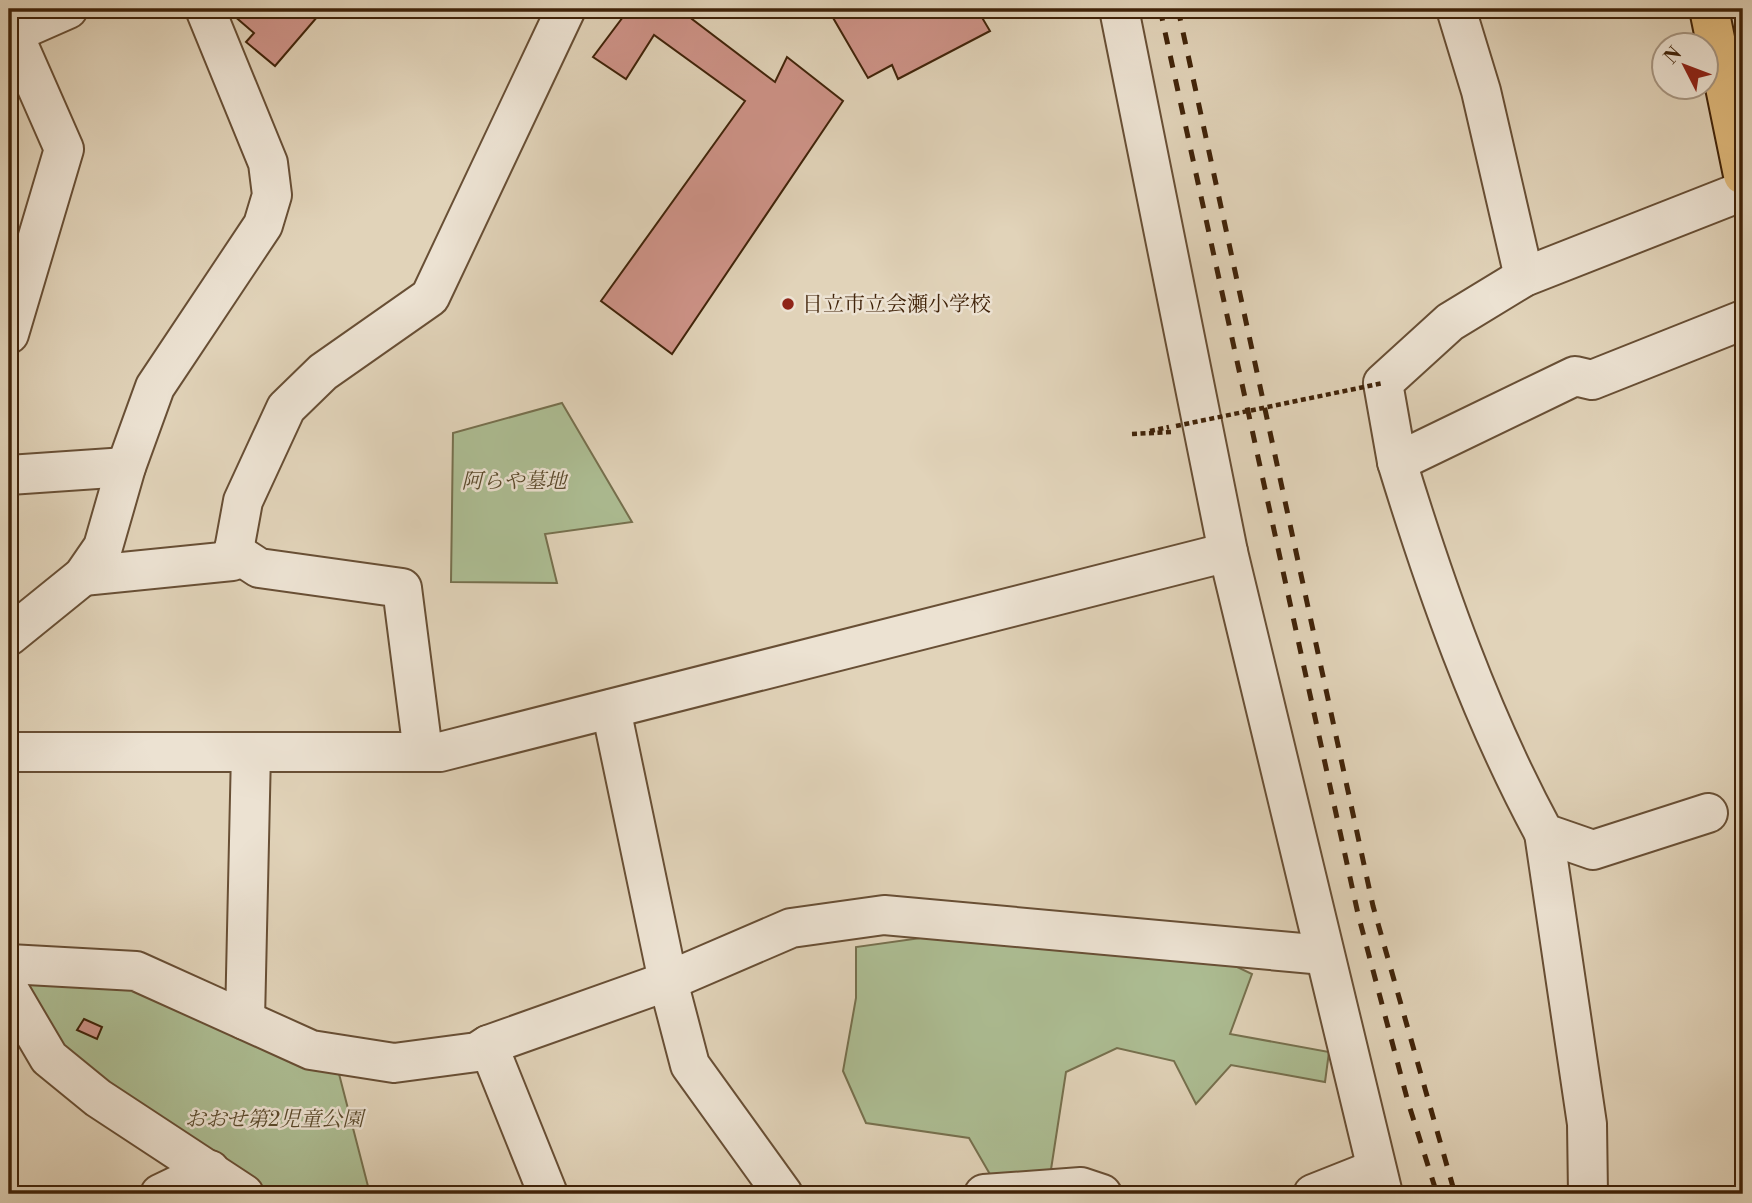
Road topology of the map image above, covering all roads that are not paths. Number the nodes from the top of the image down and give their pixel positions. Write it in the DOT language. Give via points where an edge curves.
graph roads {
  1 [pos="68,9"];
  2 [pos="205,9"];
  3 [pos="566,9"];
  4 [pos="1119,9"];
  5 [pos="1457,9"];
  6 [pos="1709,9"];
  7 [pos="16,28"];
  8 [pos="1743,175"];
  9 [pos="1743,191"];
  10 [pos="1524,277"];
  11 [pos="1743,320"];
  12 [pos="9,334"];
  13 [pos="1397,462"];
  14 [pos="126,467"];
  15 [pos="9,475"];
  16 [pos="233,551"];
  17 [pos="1228,552"];
  18 [pos="83,576"];
  19 [pos="9,636"];
  20 [pos="611,709"];
  21 [pos="9,752"];
  22 [pos="251,752"];
  23 [pos="423,752"];
  24 [pos="1708,813"];
  25 [pos="1544,833"];
  26 [pos="1324,955"];
  27 [pos="9,964"];
  28 [pos="668,981"];
  29 [pos="9,990"];
  30 [pos="245,1020"];
  31 [pos="488,1045"];
  32 [pos="210,1170"];
  33 [pos="1380,1182"];
  34 [pos="160,1194"];
  35 [pos="244,1194"];
  36 [pos="548,1194"];
  37 [pos="783,1194"];
  38 [pos="984,1194"];
  39 [pos="1102,1194"];
  40 [pos="1313,1194"];
  41 [pos="1588,1194"];
  1 -- 7 [label="street"];
  2 -- 14 [label="street" via="268,163 272,195 263,225 155,387"];
  3 -- 16 [label="street" via="430,297 323,372 286,408 243,501"];
  4 -- 17 [label="street"];
  5 -- 10 [label="street"];
  6 -- 8 [label="highway"];
  7 -- 12 [label="street" via="64,149"];
  9 -- 10 [label="street"];
  10 -- 13 [label="street" via="1450,322 1384,383"];
  11 -- 13 [label="street" via="1592,380 1575,376"];
  13 -- 25 [label="street" via="1416,526 1484,706 1511,772"];
  14 -- 15 [label="street"];
  14 -- 18 [label="street" via="103,547"];
  16 -- 18 [label="street" via="232,561"];
  16 -- 23 [label="street" via="259,568 402,588"];
  17 -- 20 [label="street"];
  17 -- 26 [label="street"];
  18 -- 19 [label="street"];
  20 -- 23 [label="street" via="440,752"];
  20 -- 28 [label="street"];
  21 -- 22 [label="street"];
  22 -- 23 [label="street"];
  22 -- 30 [label="street"];
  24 -- 25 [label="street" via="1593,850"];
  25 -- 41 [label="street" via="1587,1124"];
  26 -- 28 [label="street" via="884,915 791,928"];
  26 -- 33 [label="street"];
  27 -- 30 [label="street" via="136,971"];
  28 -- 31 [label="street"];
  28 -- 37 [label="street" via="690,1065"];
  29 -- 32 [label="street" via="49,1058 98,1098"];
  30 -- 31 [label="street" via="311,1050 394,1063 477,1052"];
  31 -- 36 [label="street"];
  32 -- 34 [label="street"];
  32 -- 35 [label="street"];
  33 -- 40 [label="street"];
  38 -- 39 [label="street" via="1081,1187"];
}
